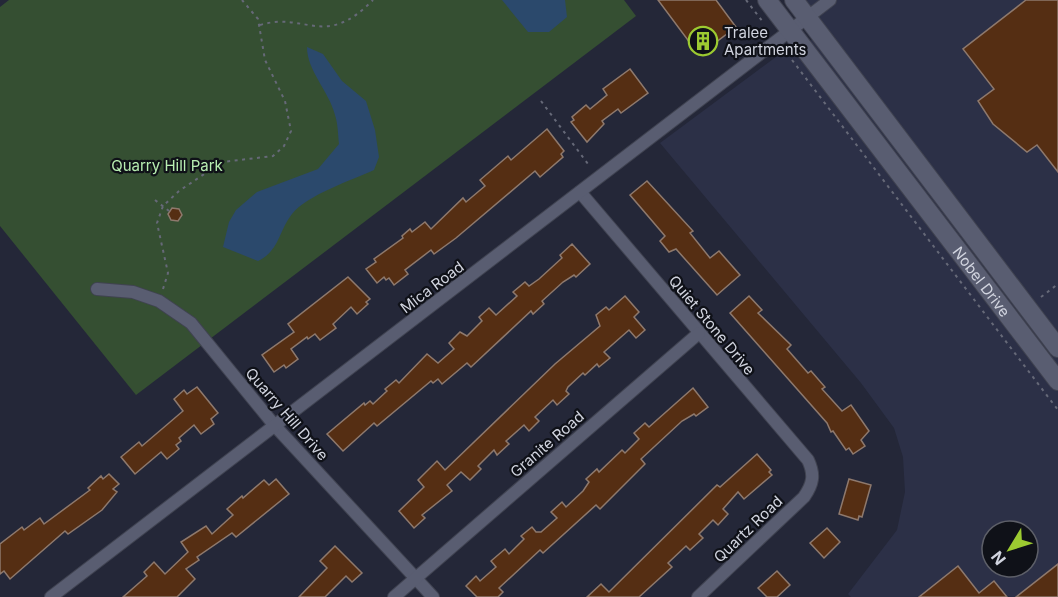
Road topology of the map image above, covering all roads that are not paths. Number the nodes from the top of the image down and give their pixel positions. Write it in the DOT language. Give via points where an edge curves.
graph roads {
  1 [pos="766,0"];
  2 [pos="794,0"];
  3 [pos="830,0"];
  4 [pos="808,17"];
  5 [pos="790,31"];
  6 [pos="922,168"];
  7 [pos="905,181"];
  8 [pos="580,192"];
  9 [pos="97,289"];
  10 [pos="699,333"];
  11 [pos="1058,348"];
  12 [pos="1058,381"];
  13 [pos="275,426"];
  14 [pos="813,479"];
  15 [pos="416,578"];
  16 [pos="702,596"];
  17 [pos="51,597"];
  18 [pos="394,597"];
  19 [pos="433,597"];
  1 -- 5 [label="street, Nobel Drive"];
  2 -- 4 [label="street, Nobel Drive"];
  3 -- 4 [label="street, Mica Road"];
  4 -- 5 [label="street, Mica Road"];
  4 -- 6 [label="street, Nobel Drive"];
  5 -- 7 [label="street, Nobel Drive"];
  5 -- 8 [label="street, Mica Road"];
  6 -- 7 [label="street"];
  6 -- 11 [label="street, Nobel Drive"];
  7 -- 12 [label="street, Nobel Drive"];
  8 -- 10 [label="street, Quiet Stone Drive"];
  8 -- 13 [label="street, Mica Road"];
  9 -- 13 [label="street, Quarry Hill Drive" via="134,292 159,301 191,323"];
  10 -- 14 [label="street, Quiet Stone Drive" via="808,460"];
  10 -- 15 [label="street, Granite Road"];
  13 -- 15 [label="street, Quarry Hill Drive"];
  13 -- 17 [label="street, Mica Road"];
  14 -- 16 [label="street, Quartz Road" via="804,497"];
  15 -- 18 [label="street, Granite Road"];
  15 -- 19 [label="street, Quarry Hill Drive"];
}
